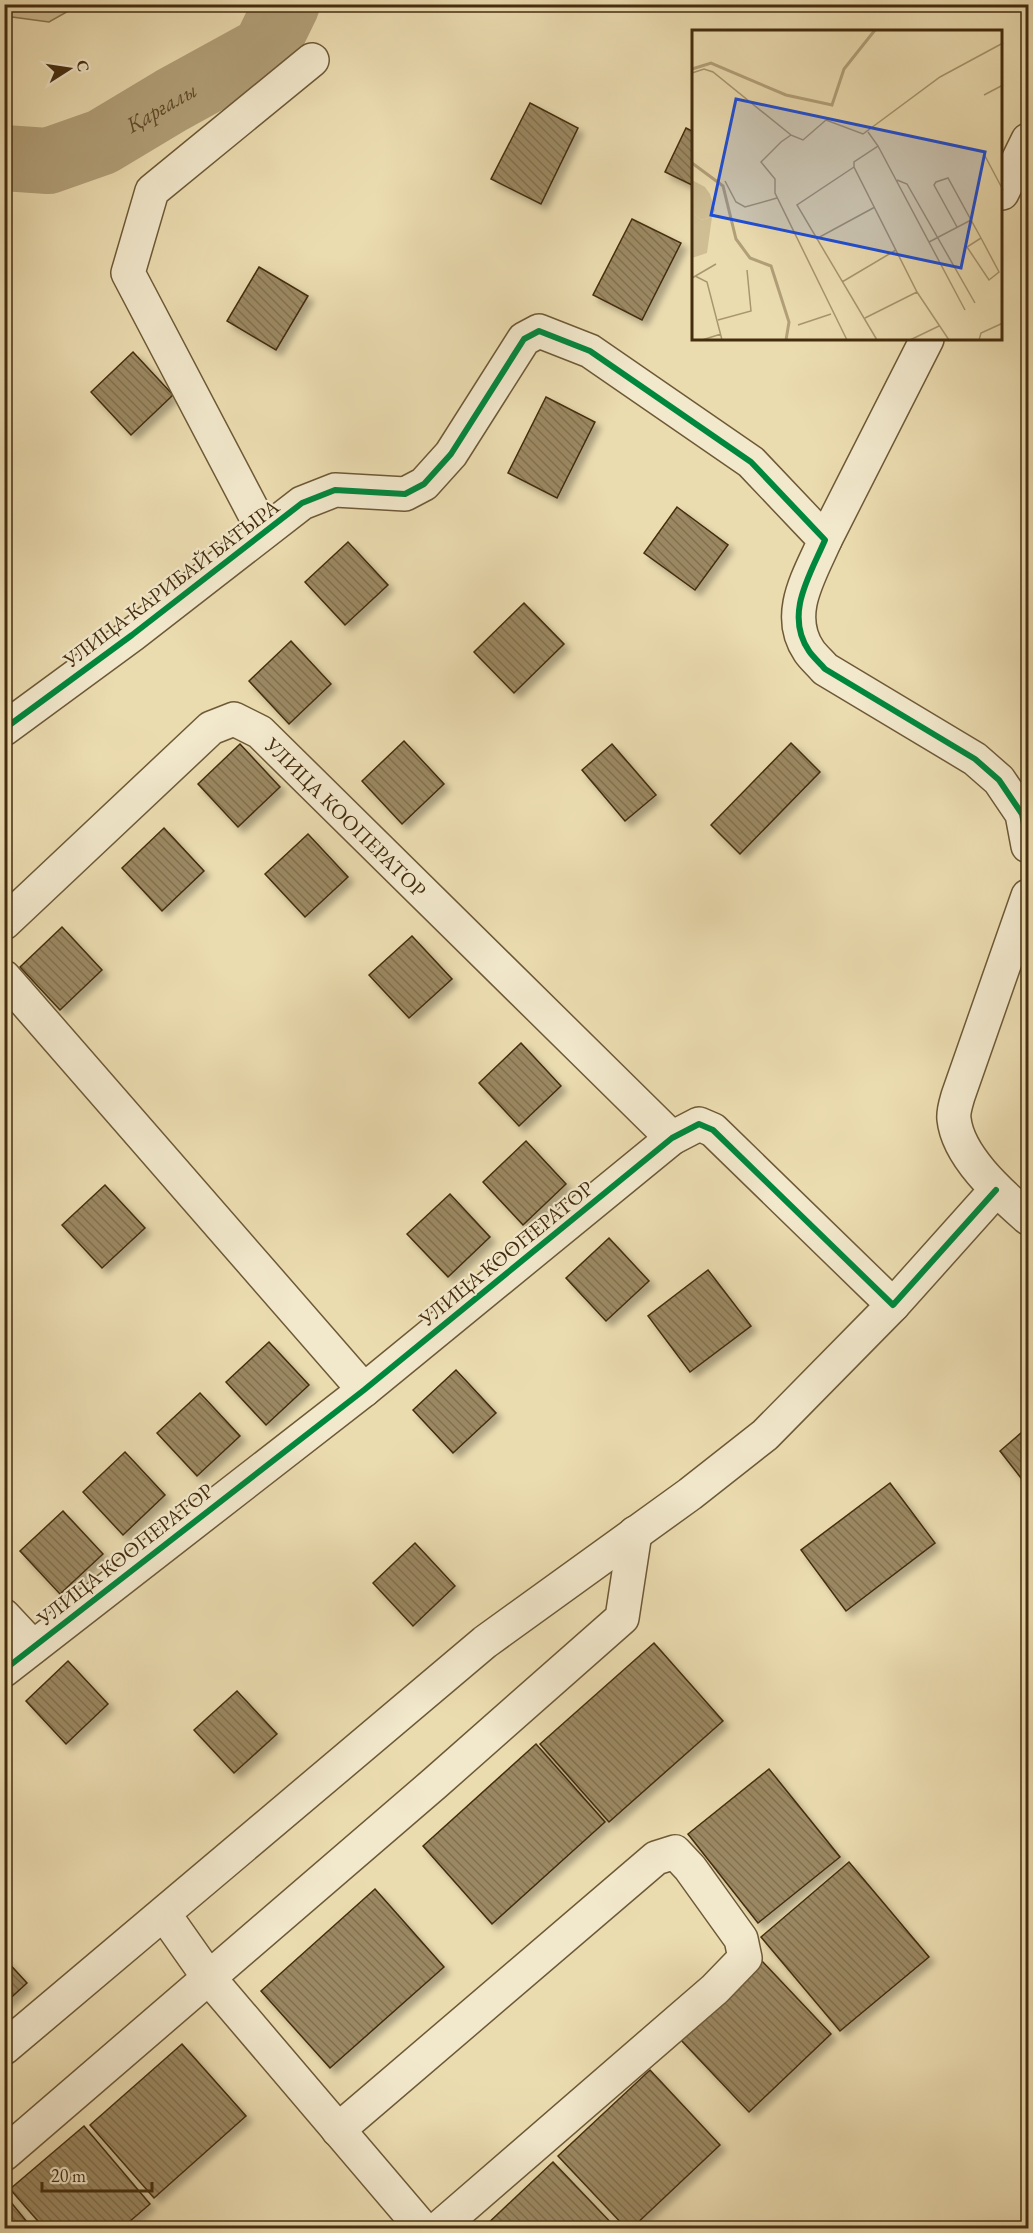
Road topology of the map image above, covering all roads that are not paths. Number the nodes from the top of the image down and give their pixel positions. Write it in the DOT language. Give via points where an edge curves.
graph roads {
  1 [pos="312,60"];
  2 [pos="1029,140"];
  3 [pos="1003,191"];
  4 [pos="926,340"];
  5 [pos="264,532"];
  6 [pos="825,540"];
  7 [pos="4,729"];
  8 [pos="1029,846"];
  9 [pos="1029,896"];
  10 [pos="4,923"];
  11 [pos="4,976"];
  12 [pos="672,1138"];
  13 [pos="996,1190"];
  14 [pos="1029,1218"];
  15 [pos="893,1305"];
  16 [pos="364,1390"];
  17 [pos="635,1533"];
  18 [pos="4,1616"];
  19 [pos="33,1647"];
  20 [pos="4,1670"];
  21 [pos="164,1914"];
  22 [pos="209,1978"];
  23 [pos="4,2048"];
  24 [pos="338,2130"];
  25 [pos="4,2154"];
  26 [pos="422,2229"];
  27 [pos="439,2229"];
  1 -- 5 [label="street" via="152,191 128,273"];
  2 -- 3 [label="street"];
  4 -- 6 [label="street"];
  5 -- 6 [label="street, УЛИЦА КАРИБАЙ БАТЫРА" via="302,503 335,490 405,494 424,484 451,454 524,339 539,332 590,351 751,462"];
  5 -- 7 [label="street, УЛИЦА КАРИБАЙ БАТЫРА"];
  6 -- 8 [label="street" via="798,603 799,630 808,651 825,669 975,759 999,780 1022,814"];
  9 -- 13 [label="street" via="957,1096 954,1119 965,1151"];
  10 -- 12 [label="street, УЛИЦА КООПЕРАТОР" via="211,728 234,719 260,732"];
  11 -- 16 [label="street"];
  12 -- 15 [label="street, УЛИЦА КООПЕРАТОР" via="699,1124 713,1130"];
  12 -- 16 [label="street, УЛИЦА КООПЕРАТОР"];
  13 -- 14 [label="street"];
  13 -- 15 [label="street"];
  15 -- 17 [label="street" via="765,1436"];
  16 -- 19 [label="street, УЛИЦА КООПЕРАТОР"];
  17 -- 21 [label="street" via="485,1642"];
  17 -- 22 [label="street" via="622,1618"];
  18 -- 19 [label="street"];
  19 -- 20 [label="street, УЛИЦА КООПЕРАТОР"];
  21 -- 22 [label="street"];
  21 -- 23 [label="street"];
  22 -- 24 [label="street"];
  22 -- 25 [label="street"];
  24 -- 26 [label="street"];
  24 -- 27 [label="street" via="656,1858 675,1852 741,1940 745,1958 715,1989"];
}
